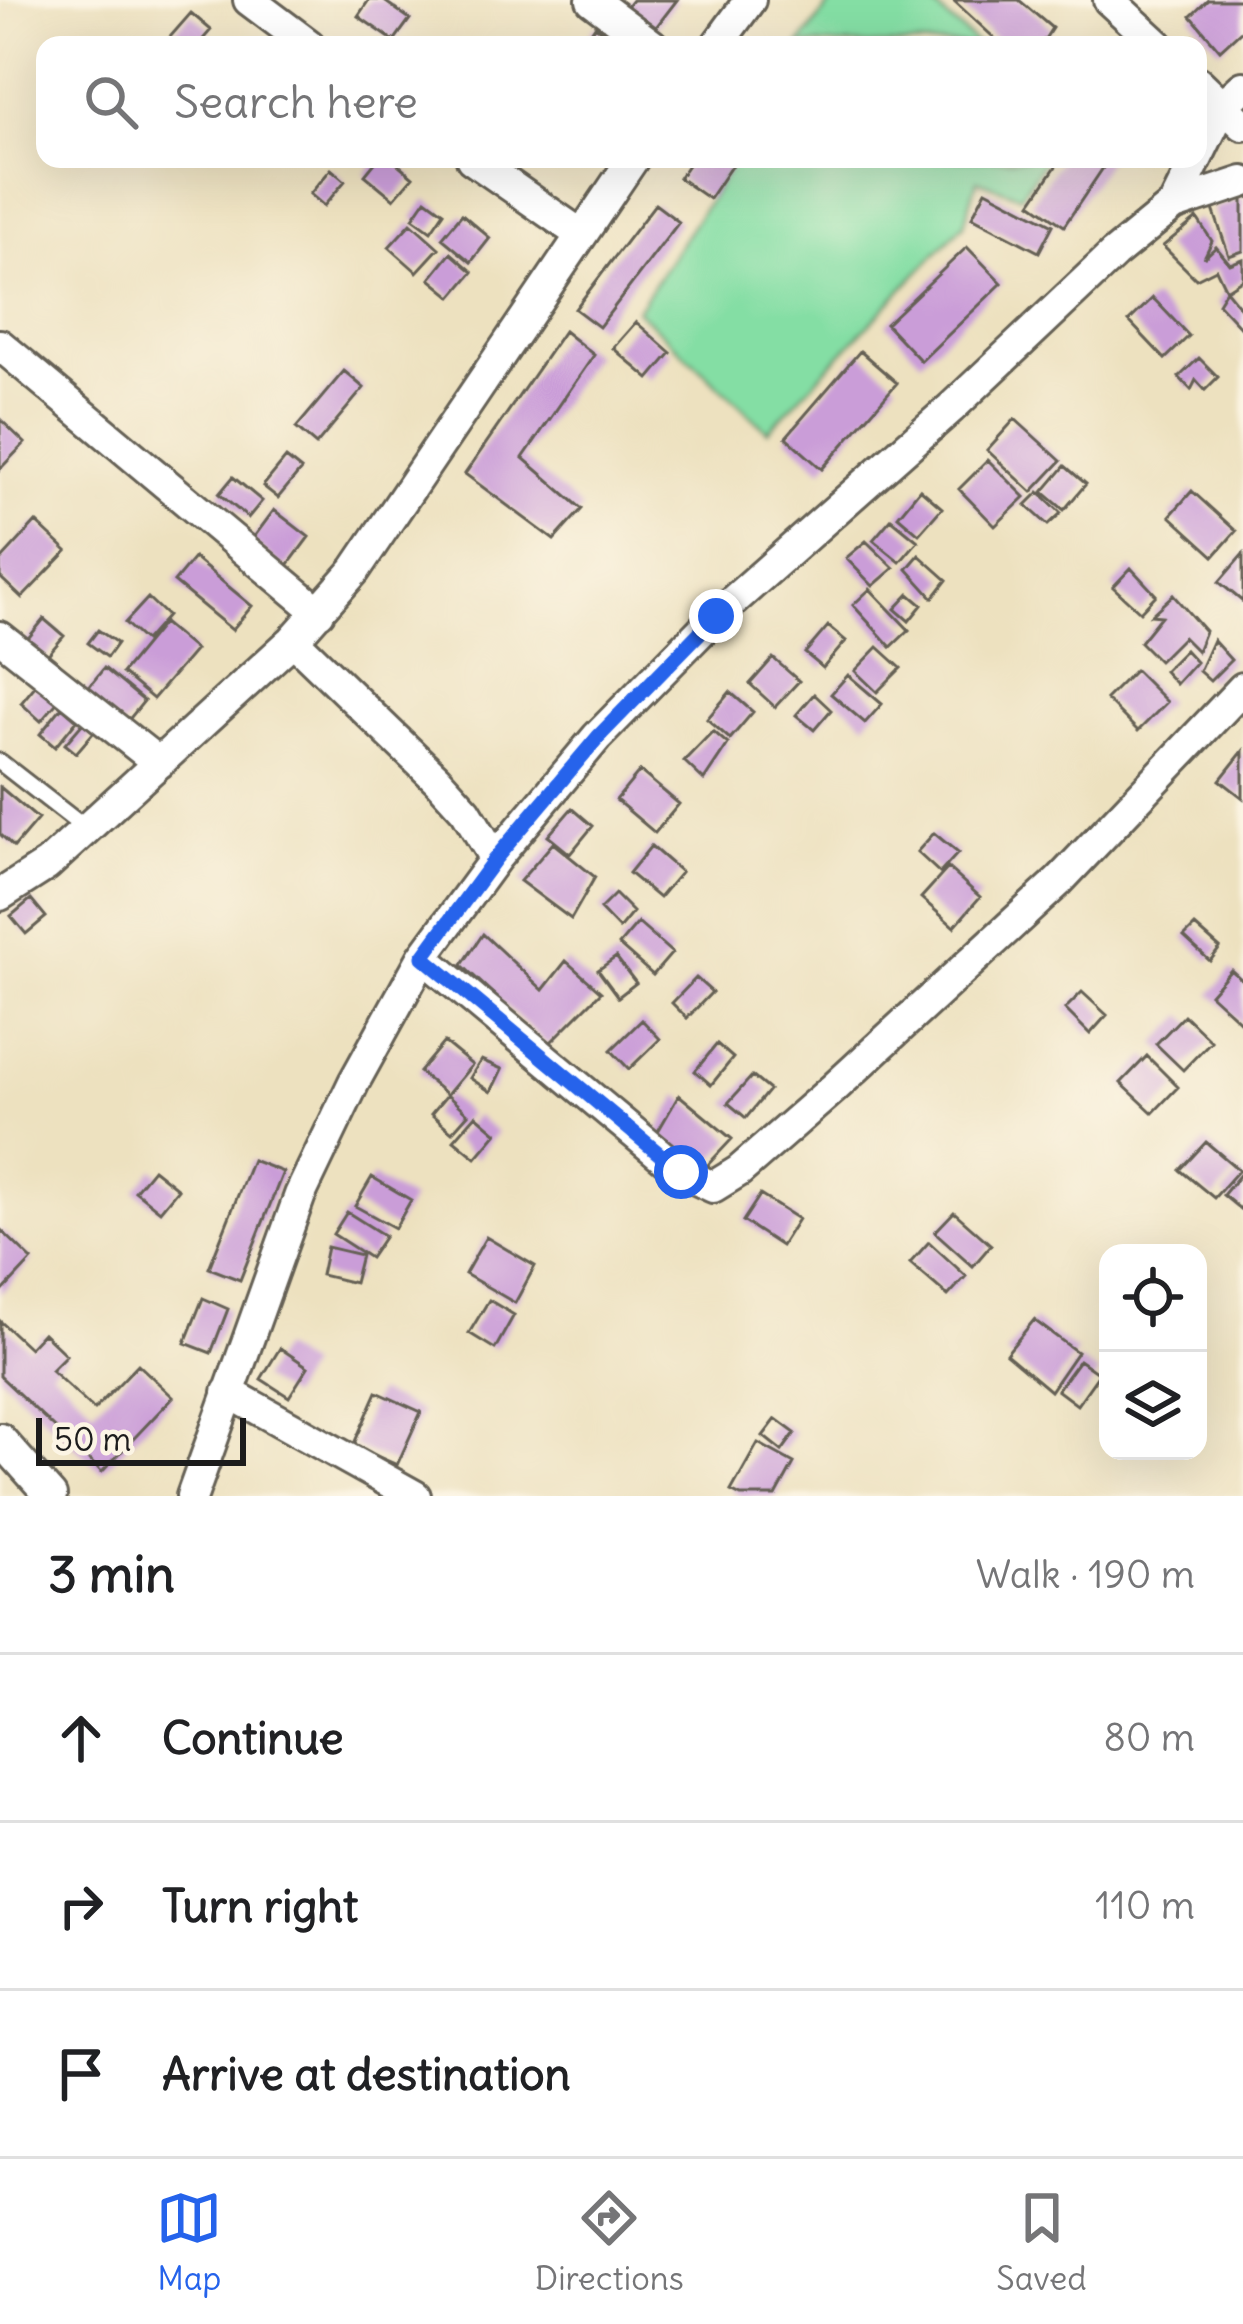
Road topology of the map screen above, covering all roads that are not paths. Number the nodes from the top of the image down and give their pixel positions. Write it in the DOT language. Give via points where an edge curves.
graph roads {
  1 [pos="249,0"];
  2 [pos="592,0"];
  3 [pos="750,0"];
  4 [pos="1109,0"];
  5 [pos="297,36"];
  6 [pos="640,36"];
  7 [pos="724,36"];
  8 [pos="1148,36"];
  9 [pos="1207,88"];
  10 [pos="1236,106"];
  11 [pos="1207,152"];
  12 [pos="485,168"];
  13 [pos="627,168"];
  14 [pos="1197,168"];
  15 [pos="1243,182"];
  16 [pos="1174,205"];
  17 [pos="580,234"];
  18 [pos="0,344"];
  19 [pos="319,612"];
  20 [pos="0,637"];
  21 [pos="293,640"];
  22 [pos="1243,688"];
  23 [pos="0,762"];
  24 [pos="159,763"];
  25 [pos="86,829"];
  26 [pos="495,859"];
  27 [pos="0,895"];
  28 [pos="423,957"];
  29 [pos="228,1392"];
  30 [pos="0,1439"];
  31 [pos="51,1496"];
  32 [pos="192,1496"];
  33 [pos="415,1496"];
  1 -- 5 [label="street"];
  2 -- 6 [label="street"];
  3 -- 7 [label="street"];
  4 -- 8 [label="street"];
  9 -- 10 [label="street"];
  10 -- 11 [label="street"];
  12 -- 17 [label="street"];
  13 -- 17 [label="street"];
  14 -- 16 [label="street"];
  15 -- 16 [label="street"];
  16 -- 26 [label="street" via="716,616"];
  17 -- 19 [label="street"];
  18 -- 19 [label="street"];
  19 -- 21 [label="street"];
  20 -- 24 [label="street"];
  21 -- 24 [label="street"];
  21 -- 26 [label="street" via="437,779"];
  22 -- 28 [label="street" via="1059,880 818,1102 713,1187 681,1172"];
  23 -- 25 [label="lane"];
  24 -- 25 [label="street"];
  25 -- 27 [label="street"];
  26 -- 28 [label="street"];
  28 -- 29 [label="street" via="300,1195"];
  29 -- 32 [label="street"];
  29 -- 33 [label="street"];
  30 -- 31 [label="street"];
}
